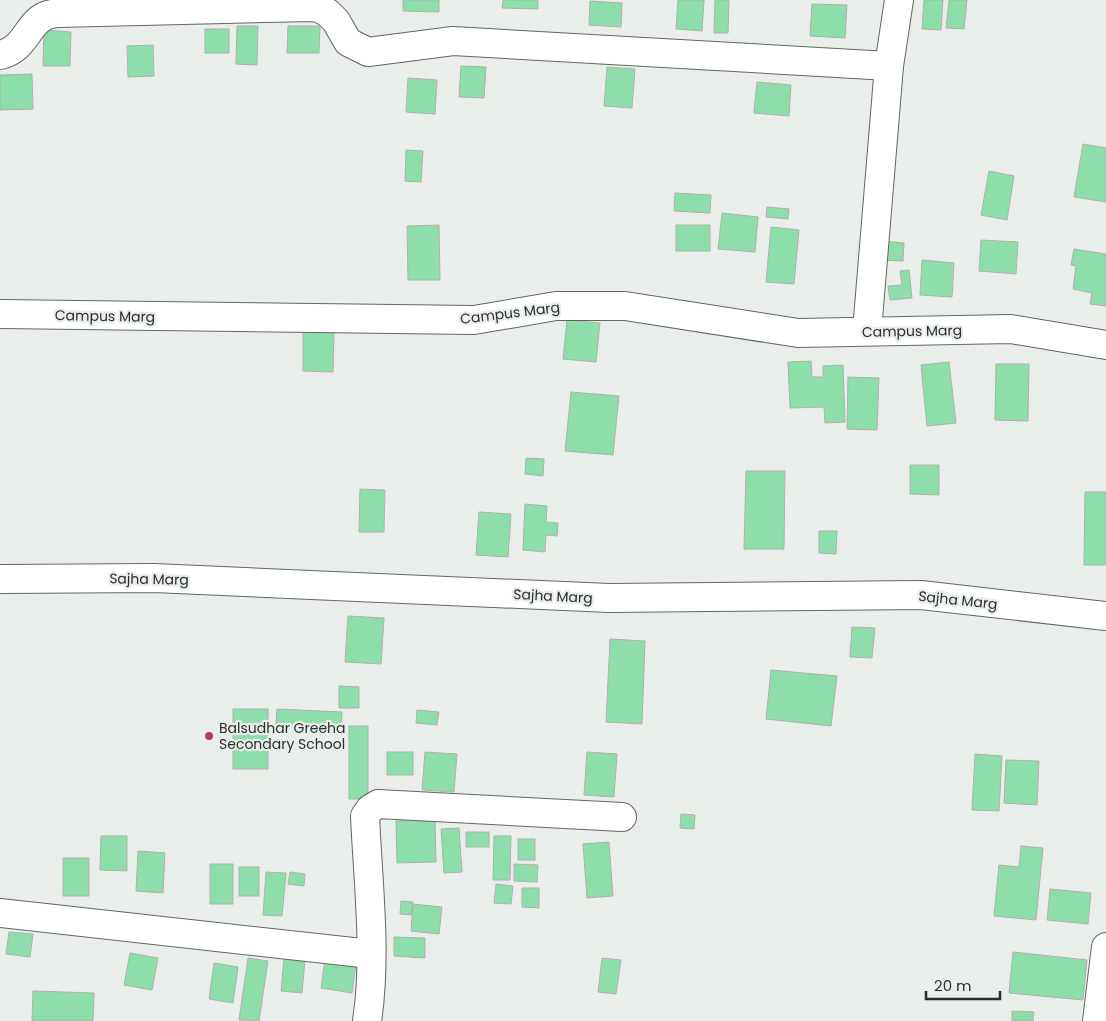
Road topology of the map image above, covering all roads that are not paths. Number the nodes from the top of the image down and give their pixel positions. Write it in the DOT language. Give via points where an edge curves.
graph roads {
  1 [pos="899,0"];
  2 [pos="338,10"];
  3 [pos="0,55"];
  4 [pos="889,66"];
  5 [pos="0,314"];
  6 [pos="867,332"];
  7 [pos="1106,345"];
  8 [pos="0,579"];
  9 [pos="1106,616"];
  10 [pos="622,817"];
  11 [pos="0,913"];
  12 [pos="1106,946"];
  13 [pos="371,954"];
  14 [pos="367,1021"];
  15 [pos="1097,1021"];
  1 -- 4 [label="street"];
  2 -- 3 [label="street" via="328,13 311,7 57,13 39,20 21,43"];
  2 -- 4 [label="street" via="348,42 368,52 453,41"];
  4 -- 6 [label="street"];
  5 -- 6 [label="street, Campus Marg" via="474,320 556,306 625,306 798,333"];
  6 -- 7 [label="street, Campus Marg" via="1011,329"];
  8 -- 9 [label="street, Sajha Marg" via="154,578 609,598 921,595"];
  10 -- 13 [label="street" via="378,804 370,808 365,816"];
  11 -- 13 [label="street"];
  12 -- 15 [label="street"];
  13 -- 14 [label="street"];
}
